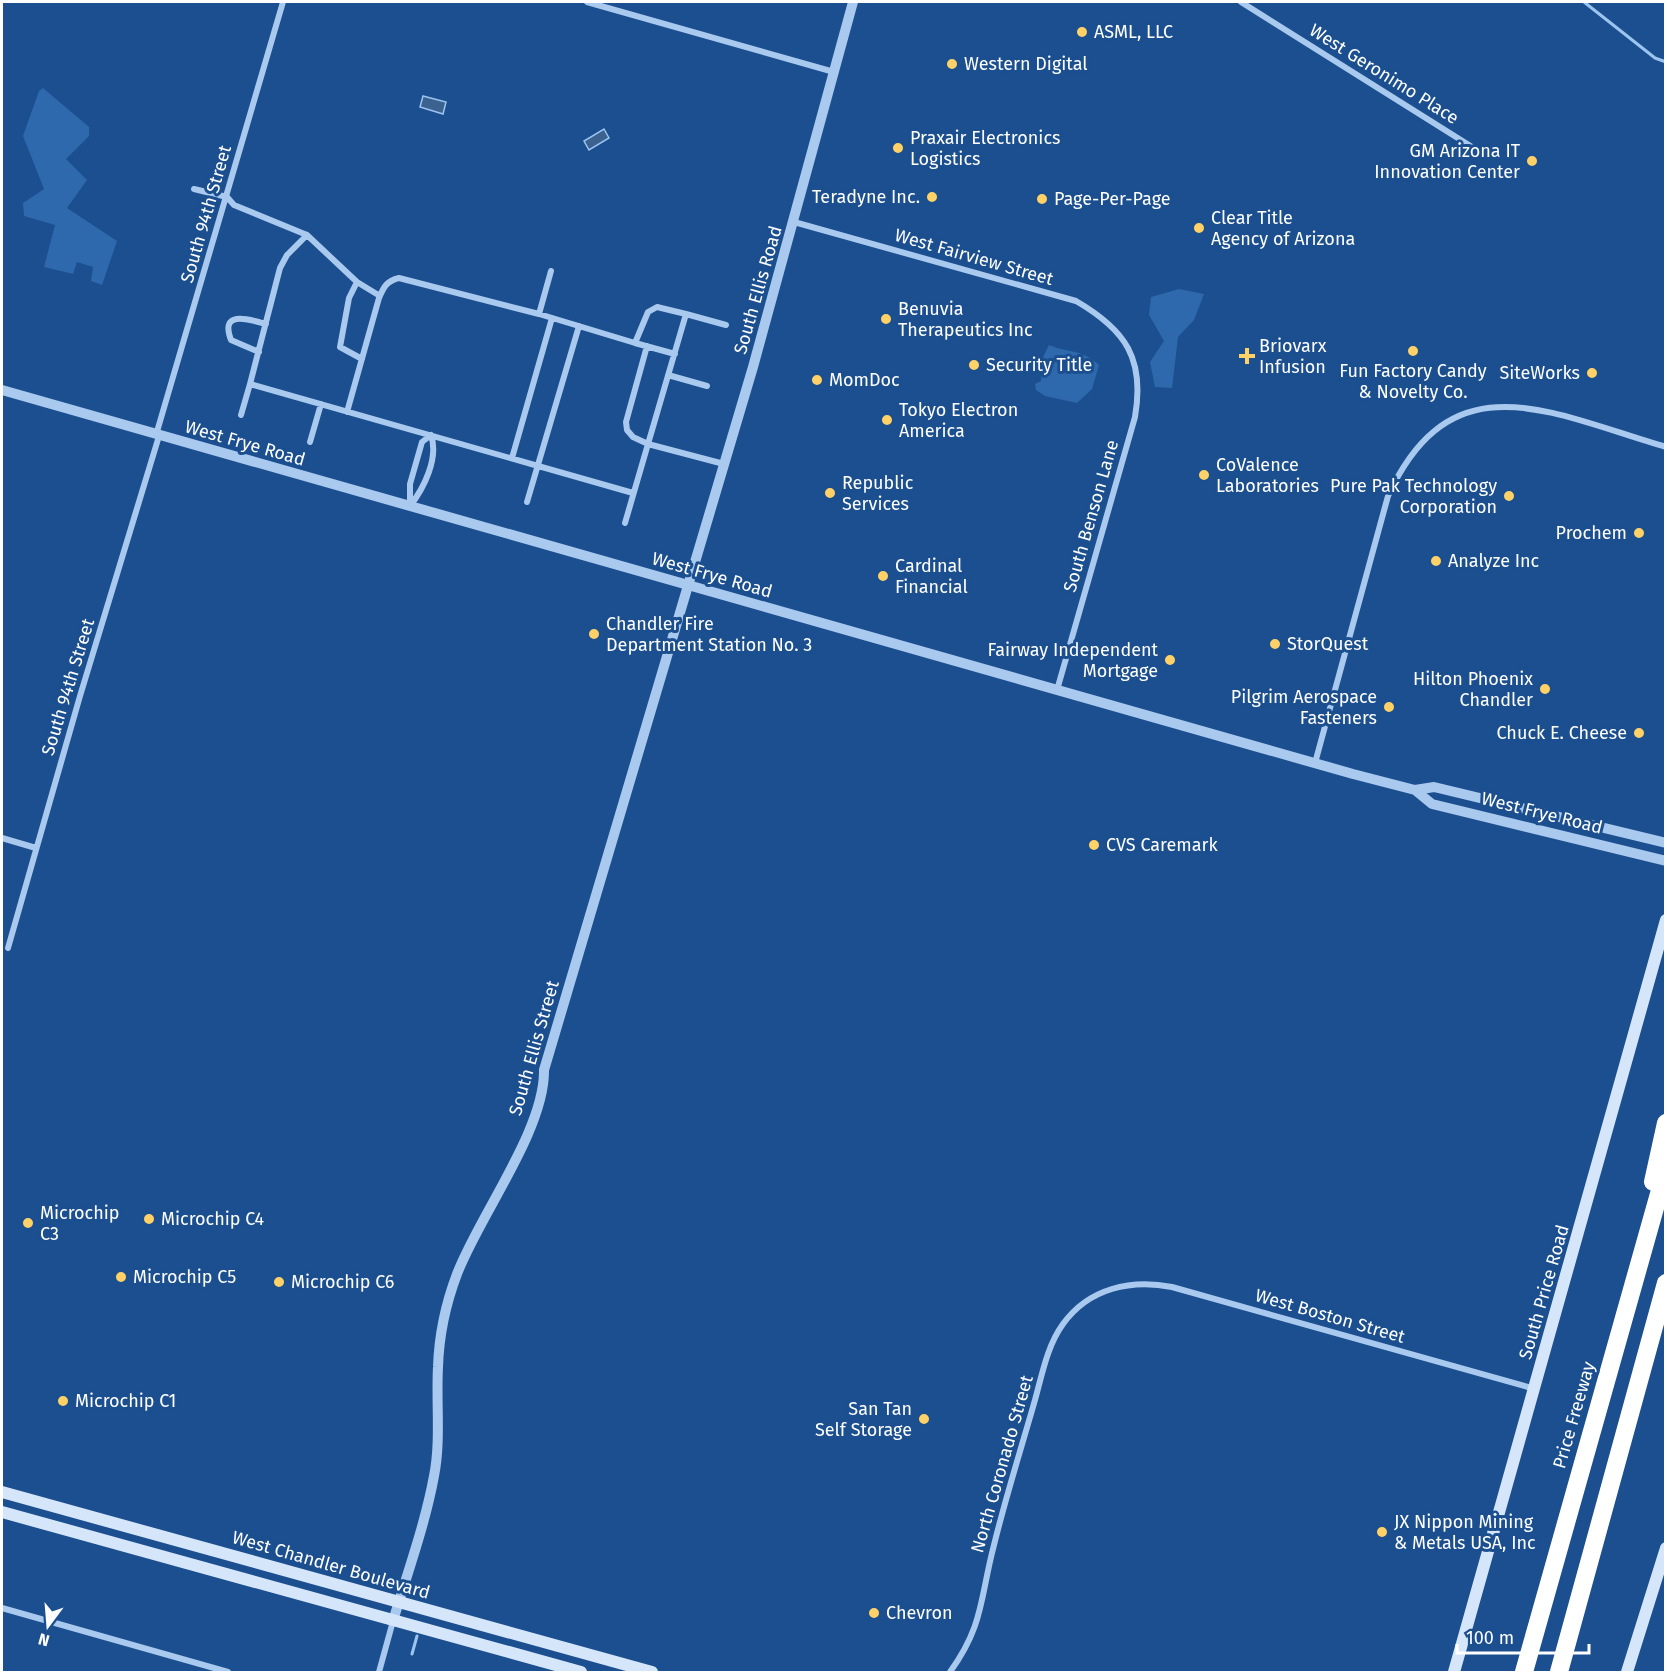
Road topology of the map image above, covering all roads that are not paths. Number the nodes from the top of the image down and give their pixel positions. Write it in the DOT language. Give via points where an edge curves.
graph roads {
  1 [pos="283,2"];
  2 [pos="587,2"];
  3 [pos="853,2"];
  4 [pos="1241,2"];
  5 [pos="834,72"];
  6 [pos="1480,152"];
  7 [pos="194,189"];
  8 [pos="227,197"];
  9 [pos="794,222"];
  10 [pos="307,235"];
  11 [pos="551,271"];
  12 [pos="357,282"];
  13 [pos="380,296"];
  14 [pos="539,314"];
  15 [pos="686,314"];
  16 [pos="552,318"];
  17 [pos="266,324"];
  18 [pos="579,326"];
  19 [pos="726,326"];
  20 [pos="635,343"];
  21 [pos="647,346"];
  22 [pos="1130,349"];
  23 [pos="259,352"];
  24 [pos="675,354"];
  25 [pos="362,358"];
  26 [pos="668,375"];
  27 [pos="250,384"];
  28 [pos="707,386"];
  29 [pos="2,390"];
  30 [pos="321,404"];
  31 [pos="347,412"];
  32 [pos="241,415"];
  33 [pos="157,435"];
  34 [pos="431,435"];
  35 [pos="310,442"];
  36 [pos="648,444"];
  37 [pos="1665,447"];
  38 [pos="512,458"];
  39 [pos="724,464"];
  40 [pos="539,466"];
  41 [pos="633,493"];
  42 [pos="527,502"];
  43 [pos="410,507"];
  44 [pos="625,523"];
  45 [pos="688,585"];
  46 [pos="1056,690"];
  47 [pos="1315,763"];
  48 [pos="1415,790"];
  49 [pos="1573,821"];
  50 [pos="1569,837"];
  51 [pos="2,838"];
  52 [pos="1665,843"];
  53 [pos="36,848"];
  54 [pos="1665,861"];
  55 [pos="1665,920"];
  56 [pos="8,948"];
  57 [pos="1665,1123"];
  58 [pos="1665,1169"];
  59 [pos="1665,1283"];
  60 [pos="1116,1286"];
  61 [pos="1665,1317"];
  62 [pos="1621,1322"];
  63 [pos="1638,1382"];
  64 [pos="1535,1389"];
  65 [pos="2,1492"];
  66 [pos="2,1512"];
  67 [pos="1665,1548"];
  68 [pos="399,1602"];
  69 [pos="2,1608"];
  70 [pos="393,1621"];
  71 [pos="228,1672"];
  72 [pos="378,1672"];
  73 [pos="581,1672"];
  74 [pos="652,1672"];
  75 [pos="950,1672"];
  76 [pos="1454,1672"];
  77 [pos="1524,1672"];
  78 [pos="1559,1672"];
  79 [pos="1627,1672"];
  1 -- 8 [label="street, South 94th Street"];
  2 -- 5 [label="street"];
  3 -- 5 [label="street, South Ellis Road"];
  4 -- 6 [label="street, West Geronimo Place"];
  5 -- 9 [label="street, South Ellis Road"];
  7 -- 8 [label="street"];
  8 -- 10 [label="street" via="234,205"];
  8 -- 33 [label="street, South 94th Street"];
  9 -- 22 [label="street, West Fairview Street" via="1076,301 1103,318"];
  9 -- 39 [label="street, South Ellis Road"];
  10 -- 12 [label="street"];
  10 -- 17 [label="street" via="280,268"];
  11 -- 14 [label="street"];
  12 -- 13 [label="street"];
  12 -- 25 [label="street" via="349,298 339,343 344,351"];
  13 -- 14 [label="street" via="390,280 399,278"];
  13 -- 25 [label="street"];
  14 -- 16 [label="street"];
  15 -- 19 [label="street"];
  15 -- 20 [label="street" via="657,307 648,312"];
  15 -- 24 [label="street"];
  16 -- 18 [label="street"];
  16 -- 38 [label="street"];
  17 -- 23 [label="street"];
  17 -- 23 [label="street" via="240,317 230,325 231,340"];
  18 -- 20 [label="street"];
  18 -- 40 [label="street"];
  20 -- 21 [label="street"];
  21 -- 24 [label="street"];
  21 -- 36 [label="street" via="626,422 633,437"];
  22 -- 46 [label="street, South Benson Lane" via="1139,394 1135,417"];
  23 -- 27 [label="street"];
  24 -- 26 [label="street"];
  25 -- 31 [label="street"];
  26 -- 28 [label="street"];
  26 -- 36 [label="street"];
  27 -- 30 [label="street"];
  27 -- 32 [label="street"];
  29 -- 33 [label="street, West Frye Road"];
  30 -- 31 [label="street"];
  30 -- 35 [label="street"];
  31 -- 34 [label="street"];
  33 -- 43 [label="street, West Frye Road"];
  33 -- 53 [label="street, South 94th Street"];
  34 -- 38 [label="street"];
  34 -- 43 [label="street" via="422,442 410,484"];
  34 -- 43 [label="street" via="435,446 423,489"];
  36 -- 39 [label="street"];
  36 -- 41 [label="street"];
  37 -- 47 [label="street" via="1526,408 1499,406 1453,417 1423,439 1402,465 1388,496"];
  38 -- 40 [label="street"];
  39 -- 45 [label="street, South Ellis Road"];
  40 -- 41 [label="street"];
  40 -- 42 [label="street"];
  41 -- 44 [label="street"];
  43 -- 45 [label="street, West Frye Road"];
  45 -- 46 [label="street, West Frye Road"];
  45 -- 68 [label="street, South Ellis Street" via="544,1070 534,1116 457,1273 444,1317 434,1476"];
  46 -- 47 [label="street, West Frye Road"];
  47 -- 48 [label="street, West Frye Road"];
  48 -- 49 [label="street, West Frye Road" via="1434,787"];
  48 -- 50 [label="street, West Frye Road" via="1432,804"];
  49 -- 50 [label="street"];
  49 -- 52 [label="street, West Frye Road"];
  50 -- 54 [label="street, West Frye Road"];
  51 -- 53 [label="street"];
  53 -- 56 [label="street, South 94th Street"];
  55 -- 64 [label="main road, South Price Road"];
  57 -- 62 [label="highway"];
  58 -- 62 [label="highway, Price Freeway"];
  59 -- 63 [label="highway"];
  60 -- 64 [label="street, West Boston Street" via="1144,1283 1180,1289"];
  60 -- 75 [label="street, North Coronado Street" via="1079,1307 1052,1341 994,1543 979,1619 967,1648"];
  61 -- 63 [label="highway"];
  62 -- 77 [label="highway, Price Freeway"];
  63 -- 78 [label="highway"];
  64 -- 76 [label="main road, South Price Road"];
  65 -- 68 [label="main road, West Chandler Boulevard"];
  66 -- 70 [label="main road, West Chandler Boulevard"];
  67 -- 79 [label="main road"];
  68 -- 70 [label="street, South Ellis Street"];
  68 -- 74 [label="main road, West Chandler Boulevard"];
  69 -- 71 [label="street"];
  70 -- 72 [label="street"];
  70 -- 73 [label="main road, West Chandler Boulevard"];
}
